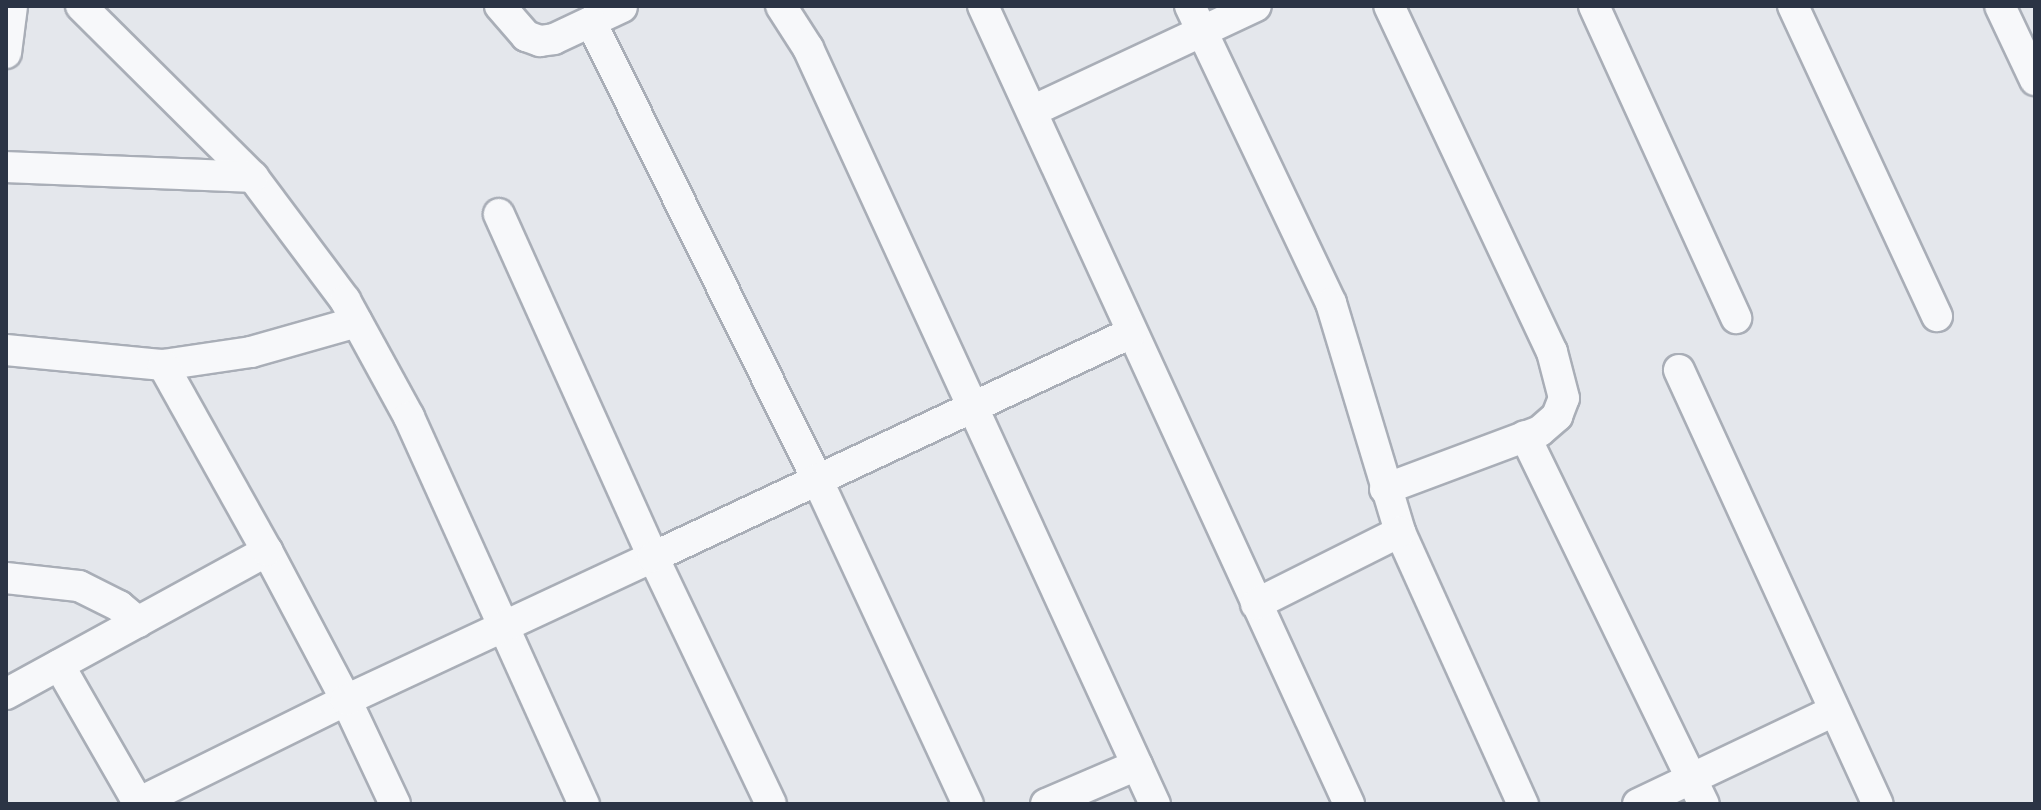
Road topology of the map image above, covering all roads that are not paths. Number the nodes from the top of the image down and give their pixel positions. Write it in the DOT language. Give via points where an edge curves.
graph roads {
  1 [pos="12,6"];
  2 [pos="81,6"];
  3 [pos="500,6"];
  4 [pos="781,6"];
  5 [pos="983,6"];
  6 [pos="1256,6"];
  7 [pos="1389,6"];
  8 [pos="1594,6"];
  9 [pos="1793,6"];
  10 [pos="2000,6"];
  11 [pos="622,7"];
  12 [pos="1196,19"];
  13 [pos="591,22"];
  14 [pos="6,53"];
  15 [pos="2035,80"];
  16 [pos="1032,111"];
  17 [pos="6,167"];
  18 [pos="253,177"];
  19 [pos="499,214"];
  20 [pos="1937,316"];
  21 [pos="1736,318"];
  22 [pos="357,322"];
  23 [pos="1131,333"];
  24 [pos="6,350"];
  25 [pos="163,365"];
  26 [pos="1679,370"];
  27 [pos="972,406"];
  28 [pos="1525,436"];
  29 [pos="817,479"];
  30 [pos="1385,489"];
  31 [pos="1400,532"];
  32 [pos="267,551"];
  33 [pos="653,557"];
  34 [pos="6,578"];
  35 [pos="1256,604"];
  36 [pos="138,622"];
  37 [pos="502,629"];
  38 [pos="59,665"];
  39 [pos="6,694"];
  40 [pos="346,700"];
  41 [pos="1834,711"];
  42 [pos="1137,765"];
  43 [pos="1697,792"];
  44 [pos="139,803"];
  45 [pos="395,804"];
  46 [pos="584,804"];
  47 [pos="771,804"];
  48 [pos="968,804"];
  49 [pos="1046,804"];
  50 [pos="1155,804"];
  51 [pos="1349,804"];
  52 [pos="1523,804"];
  53 [pos="1638,804"];
  54 [pos="1878,804"];
  1 -- 14 [label="street"];
  2 -- 18 [label="street"];
  3 -- 13 [label="street" via="526,36 540,41"];
  4 -- 27 [label="street" via="808,48"];
  5 -- 16 [label="street"];
  6 -- 12 [label="street"];
  7 -- 28 [label="street" via="1560,375 1564,398 1557,416"];
  8 -- 21 [label="street"];
  9 -- 20 [label="street"];
  10 -- 15 [label="street"];
  11 -- 13 [label="street"];
  12 -- 16 [label="street"];
  12 -- 30 [label="street" via="1331,303"];
  13 -- 29 [label="street"];
  16 -- 23 [label="street"];
  17 -- 18 [label="street"];
  18 -- 22 [label="street"];
  19 -- 33 [label="street"];
  22 -- 25 [label="street" via="251,352"];
  22 -- 37 [label="street" via="409,417"];
  23 -- 27 [label="street"];
  23 -- 35 [label="street"];
  24 -- 25 [label="street"];
  25 -- 32 [label="street"];
  26 -- 41 [label="street"];
  27 -- 29 [label="street"];
  27 -- 42 [label="street"];
  28 -- 30 [label="street"];
  28 -- 43 [label="street"];
  29 -- 33 [label="street"];
  29 -- 48 [label="street"];
  30 -- 31 [label="street"];
  31 -- 35 [label="street"];
  31 -- 52 [label="street"];
  32 -- 36 [label="street"];
  32 -- 40 [label="street"];
  33 -- 37 [label="street"];
  33 -- 47 [label="street"];
  34 -- 36 [label="street" via="79,586"];
  35 -- 51 [label="street"];
  36 -- 38 [label="street"];
  37 -- 40 [label="street"];
  37 -- 46 [label="street"];
  38 -- 39 [label="street"];
  38 -- 44 [label="street"];
  40 -- 44 [label="street"];
  40 -- 45 [label="street"];
  41 -- 43 [label="street"];
  41 -- 54 [label="street"];
  42 -- 49 [label="street"];
  42 -- 50 [label="street"];
  43 -- 53 [label="street"];
}
